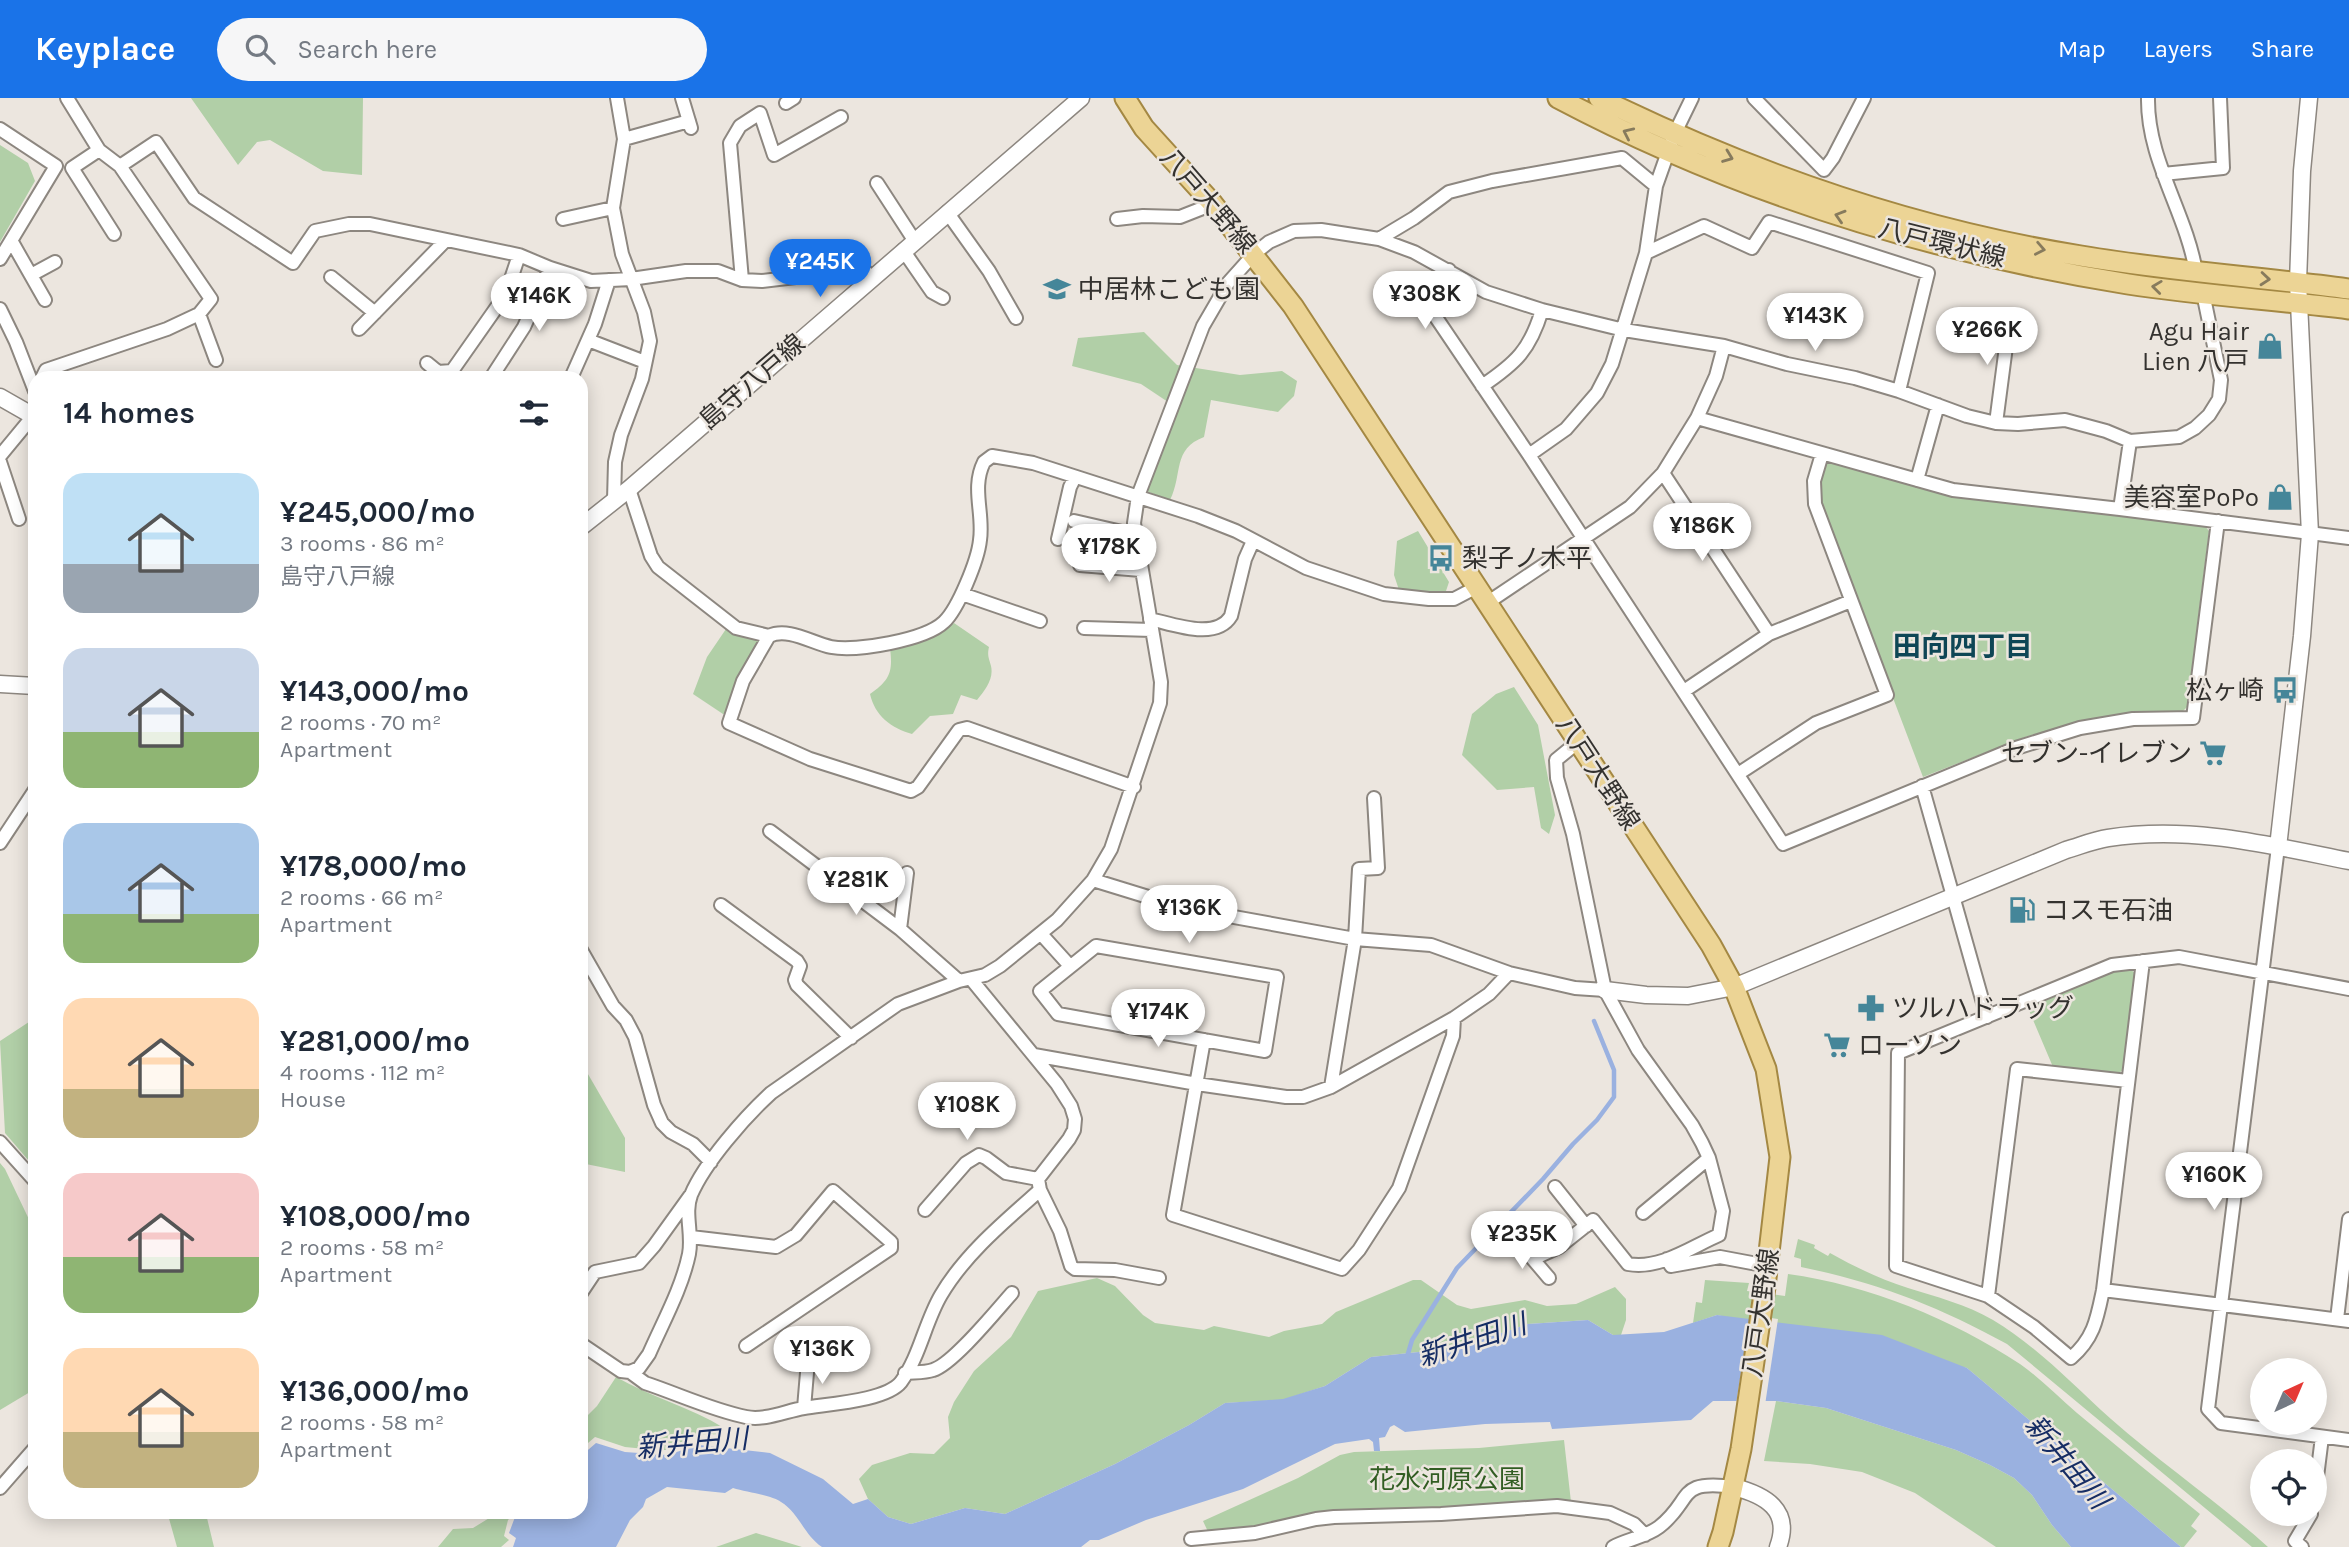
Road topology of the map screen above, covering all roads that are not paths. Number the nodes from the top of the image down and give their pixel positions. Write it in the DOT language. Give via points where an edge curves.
graph roads {
  1 [pos="67,98"];
  2 [pos="617,98"];
  3 [pos="682,98"];
  4 [pos="1081,98"];
  5 [pos="1125,98"];
  6 [pos="1558,98"];
  7 [pos="1599,98"];
  8 [pos="1692,98"];
  9 [pos="1754,98"];
  10 [pos="2147,98"];
  11 [pos="2220,98"];
  12 [pos="2309,98"];
  13 [pos="1860,100"];
  14 [pos="841,117"];
  15 [pos="0,129"];
  16 [pos="624,139"];
  17 [pos="1671,144"];
  18 [pos="99,150"];
  19 [pos="120,166"];
  20 [pos="2163,174"];
  21 [pos="877,183"];
  22 [pos="1656,186"];
  23 [pos="1213,204"];
  24 [pos="613,208"];
  25 [pos="947,212"];
  26 [pos="562,219"];
  27 [pos="1116,219"];
  28 [pos="114,234"];
  29 [pos="1379,239"];
  30 [pos="445,241"];
  31 [pos="12,242"];
  32 [pos="909,245"];
  33 [pos="1646,253"];
  34 [pos="1254,254"];
  35 [pos="519,255"];
  36 [pos="0,259"];
  37 [pos="55,262"];
  38 [pos="550,268"];
  39 [pos="1449,271"];
  40 [pos="2196,272"];
  41 [pos="31,275"];
  42 [pos="331,277"];
  43 [pos="872,278"];
  44 [pos="631,279"];
  45 [pos="610,280"];
  46 [pos="742,280"];
  47 [pos="2298,282"];
  48 [pos="2349,289"];
  49 [pos="2203,293"];
  50 [pos="943,298"];
  51 [pos="45,300"];
  52 [pos="2298,303"];
  53 [pos="0,309"];
  54 [pos="2349,309"];
  55 [pos="1542,310"];
  56 [pos="375,313"];
  57 [pos="199,314"];
  58 [pos="2010,316"];
  59 [pos="1016,318"];
  60 [pos="359,329"];
  61 [pos="1624,330"];
  62 [pos="588,340"];
  63 [pos="1724,346"];
  64 [pos="216,360"];
  65 [pos="645,362"];
  66 [pos="427,363"];
  67 [pos="46,371"];
  68 [pos="437,371"];
  69 [pos="452,371"];
  70 [pos="495,371"];
  71 [pos="574,371"];
  72 [pos="28,373"];
  73 [pos="1482,386"];
  74 [pos="1899,391"];
  75 [pos="0,397"];
  76 [pos="1938,405"];
  77 [pos="28,414"];
  78 [pos="28,418"];
  79 [pos="1697,418"];
  80 [pos="1996,423"];
  81 [pos="2130,441"];
  82 [pos="1822,454"];
  83 [pos="1530,455"];
  84 [pos="0,456"];
  85 [pos="0,462"];
  86 [pos="1663,473"];
  87 [pos="1075,477"];
  88 [pos="1917,480"];
  89 [pos="629,489"];
  90 [pos="1138,496"];
  91 [pos="614,500"];
  92 [pos="2120,509"];
  93 [pos="19,519"];
  94 [pos="588,521"];
  95 [pos="1074,521"];
  96 [pos="2218,521"];
  97 [pos="2310,534"];
  98 [pos="1135,535"];
  99 [pos="2349,538"];
  100 [pos="1058,539"];
  101 [pos="1583,540"];
  102 [pos="1253,541"];
  103 [pos="1080,565"];
  104 [pos="1141,570"];
  105 [pos="962,594"];
  106 [pos="1482,595"];
  107 [pos="1851,601"];
  108 [pos="1040,621"];
  109 [pos="1151,624"];
  110 [pos="1084,628"];
  111 [pos="1769,634"];
  112 [pos="769,636"];
  113 [pos="0,684"];
  114 [pos="28,686"];
  115 [pos="1684,691"];
  116 [pos="1578,742"];
  117 [pos="1738,774"];
  118 [pos="1922,786"];
  119 [pos="1134,787"];
  120 [pos="1374,797"];
  121 [pos="28,801"];
  122 [pos="770,831"];
  123 [pos="0,843"];
  124 [pos="2278,847"];
  125 [pos="2349,861"];
  126 [pos="907,873"];
  127 [pos="1093,880"];
  128 [pos="1951,897"];
  129 [pos="721,905"];
  130 [pos="900,929"];
  131 [pos="1042,934"];
  132 [pos="1356,939"];
  133 [pos="2143,961"];
  134 [pos="588,962"];
  135 [pos="1070,966"];
  136 [pos="2261,971"];
  137 [pos="1508,973"];
  138 [pos="965,980"];
  139 [pos="1734,986"];
  140 [pos="2349,989"];
  141 [pos="1605,990"];
  142 [pos="1987,1017"];
  143 [pos="1454,1018"];
  144 [pos="851,1038"];
  145 [pos="1204,1040"];
  146 [pos="1034,1055"];
  147 [pos="2128,1081"];
  148 [pos="1197,1084"];
  149 [pos="1331,1087"];
  150 [pos="0,1142"];
  151 [pos="1709,1158"];
  152 [pos="711,1162"];
  153 [pos="28,1173"];
  154 [pos="1039,1184"];
  155 [pos="1555,1187"];
  156 [pos="691,1196"];
  157 [pos="925,1210"];
  158 [pos="1643,1213"];
  159 [pos="2349,1219"];
  160 [pos="1586,1226"];
  161 [pos="691,1237"];
  162 [pos="1520,1244"];
  163 [pos="1533,1259"];
  164 [pos="1667,1259"];
  165 [pos="1768,1266"];
  166 [pos="1549,1278"];
  167 [pos="1159,1279"];
  168 [pos="588,1282"];
  169 [pos="2103,1290"];
  170 [pos="1012,1293"];
  171 [pos="1988,1296"];
  172 [pos="2220,1305"];
  173 [pos="2343,1320"];
  174 [pos="746,1346"];
  175 [pos="588,1349"];
  176 [pos="808,1361"];
  177 [pos="630,1373"];
  178 [pos="905,1373"];
  179 [pos="804,1408"];
  180 [pos="2322,1437"];
  181 [pos="2349,1440"];
  182 [pos="2320,1449"];
  183 [pos="28,1456"];
  184 [pos="1734,1487"];
  185 [pos="0,1488"];
  186 [pos="2304,1526"];
  187 [pos="1645,1535"];
  188 [pos="1191,1539"];
  189 [pos="1613,1547"];
  190 [pos="1718,1547"];
  191 [pos="1778,1547"];
  192 [pos="2302,1547"];
  1 -- 18 [label="street"];
  2 -- 16 [label="street"];
  3 -- 16 [label="street" via="690,125"];
  4 -- 25 [label="street, 島守八戸線"];
  5 -- 23 [label="main road, 八戸大野線" via="1144,128"];
  17 -- 6 [label="main road, 八戸環状線, one-way"];
  7 -- 17 [label="main road, 八戸環状線"];
  8 -- 17 [label="street"];
  9 -- 13 [label="street" via="1824,170"];
  10 -- 20 [label="street" via="2154,151"];
  11 -- 20 [label="street" via="2223,168"];
  12 -- 47 [label="street"];
  14 -- 46 [label="street" via="774,155 760,113 740,126 730,143"];
  15 -- 31 [label="street" via="56,166"];
  16 -- 24 [label="street"];
  17 -- 22 [label="street"];
  17 -- 40 [label="main road, 八戸環状線, one-way" via="1917,222 2080,256"];
  49 -- 17 [label="main road, 八戸環状線, one-way" via="2129,284 1939,244 1784,198"];
  18 -- 19 [label="street"];
  18 -- 28 [label="street" via="72,168"];
  19 -- 30 [label="street" via="156,142 194,198 293,263 315,231 349,224 370,224"];
  19 -- 57 [label="street" via="211,299"];
  20 -- 40 [label="street" via="2187,232"];
  21 -- 32 [label="street"];
  22 -- 29 [label="street" via="1622,158 1505,179 1449,192"];
  22 -- 33 [label="street"];
  23 -- 27 [label="street" via="1180,217"];
  23 -- 34 [label="main road, 八戸大野線"];
  24 -- 26 [label="street"];
  24 -- 44 [label="street"];
  25 -- 32 [label="street, 島守八戸線"];
  25 -- 59 [label="street"];
  29 -- 34 [label="street" via="1321,230 1294,231"];
  29 -- 39 [label="street"];
  30 -- 35 [label="street"];
  30 -- 56 [label="street"];
  31 -- 36 [label="street"];
  31 -- 41 [label="street"];
  32 -- 43 [label="street, 島守八戸線"];
  32 -- 50 [label="street" via="932,292"];
  33 -- 61 [label="street"];
  33 -- 74 [label="street" via="1704,226 1752,248 1769,222 1928,273"];
  34 -- 90 [label="street" via="1228,284 1203,326"];
  34 -- 106 [label="main road, 八戸大野線" via="1293,306"];
  35 -- 38 [label="street"];
  35 -- 69 [label="street" via="506,294"];
  37 -- 41 [label="street"];
  38 -- 45 [label="street" via="592,281"];
  38 -- 70 [label="street" via="524,327"];
  39 -- 55 [label="street" via="1486,292"];
  39 -- 73 [label="street" via="1429,307"];
  40 -- 47 [label="main road, 八戸環状線, one-way"];
  41 -- 51 [label="street"];
  42 -- 56 [label="street"];
  43 -- 46 [label="street" via="863,270"];
  43 -- 89 [label="street, 島守八戸線"];
  44 -- 45 [label="street"];
  44 -- 46 [label="street" via="718,271"];
  44 -- 65 [label="street" via="650,341"];
  45 -- 62 [label="street"];
  47 -- 48 [label="main road, 八戸環状線"];
  47 -- 52 [label="street"];
  49 -- 52 [label="main road, 八戸環状線"];
  49 -- 81 [label="street" via="2221,380 2219,400 2195,428 2179,437"];
  52 -- 54 [label="main road, 八戸環状線"];
  52 -- 97 [label="street"];
  53 -- 72 [label="street"];
  55 -- 61 [label="street"];
  55 -- 73 [label="street" via="1534,336 1522,353"];
  56 -- 60 [label="street"];
  57 -- 64 [label="street"];
  57 -- 67 [label="street"];
  58 -- 80 [label="street"];
  61 -- 63 [label="street"];
  61 -- 83 [label="street" via="1597,393 1566,429"];
  62 -- 65 [label="street"];
  62 -- 71 [label="street"];
  63 -- 74 [label="street"];
  63 -- 79 [label="street" via="1717,376"];
  65 -- 91 [label="street" via="621,435"];
  66 -- 68 [label="street"];
  73 -- 83 [label="street"];
  74 -- 76 [label="street"];
  75 -- 77 [label="street"];
  76 -- 80 [label="street"];
  76 -- 88 [label="street"];
  78 -- 84 [label="street"];
  79 -- 82 [label="street"];
  79 -- 86 [label="street"];
  80 -- 81 [label="street" via="2065,420"];
  81 -- 92 [label="street"];
  82 -- 88 [label="street"];
  82 -- 107 [label="street" via="1814,481 1815,504"];
  83 -- 101 [label="street"];
  85 -- 93 [label="street"];
  86 -- 101 [label="street" via="1630,507"];
  86 -- 111 [label="street"];
  87 -- 90 [label="street"];
  87 -- 100 [label="street"];
  87 -- 105 [label="street" via="992,456 984,462 976,487 980,541"];
  88 -- 92 [label="street" via="1953,490"];
  89 -- 91 [label="street, 島守八戸線"];
  89 -- 112 [label="street" via="658,567 736,628"];
  90 -- 98 [label="street"];
  90 -- 102 [label="street"];
  91 -- 94 [label="street, 島守八戸線"];
  92 -- 96 [label="street"];
  95 -- 98 [label="street"];
  96 -- 97 [label="street"];
  96 -- 118 [label="street" via="2193,718 2133,719 2080,728"];
  97 -- 99 [label="street"];
  97 -- 124 [label="street"];
  98 -- 104 [label="street"];
  101 -- 106 [label="street"];
  101 -- 115 [label="street"];
  102 -- 106 [label="street" via="1306,568 1384,594 1429,599"];
  102 -- 109 [label="street" via="1227,623 1218,628"];
  103 -- 104 [label="street"];
  104 -- 109 [label="street"];
  105 -- 108 [label="street"];
  105 -- 112 [label="street" via="941,625 873,645 844,649 813,639"];
  106 -- 116 [label="main road, 八戸大野線"];
  107 -- 111 [label="street"];
  107 -- 117 [label="street" via="1887,695 1816,723"];
  109 -- 110 [label="street"];
  109 -- 119 [label="street" via="1160,703"];
  111 -- 115 [label="street"];
  112 -- 119 [label="street" via="743,681 729,723 810,759 911,791 959,730 967,728"];
  113 -- 114 [label="street"];
  115 -- 117 [label="street"];
  116 -- 139 [label="main road, 八戸大野線"];
  116 -- 141 [label="street" via="1556,760 1557,778"];
  117 -- 118 [label="street" via="1783,844"];
  118 -- 128 [label="street"];
  119 -- 127 [label="street" via="1111,849"];
  120 -- 132 [label="street" via="1378,868 1359,869"];
  121 -- 123 [label="street"];
  122 -- 130 [label="street"];
  124 -- 125 [label="street"];
  124 -- 128 [label="street" via="2185,832 2105,838"];
  124 -- 136 [label="street"];
  126 -- 130 [label="street"];
  127 -- 131 [label="street"];
  127 -- 132 [label="street" via="1184,908"];
  128 -- 139 [label="street"];
  128 -- 142 [label="street"];
  129 -- 144 [label="street" via="797,961 797,985"];
  130 -- 138 [label="street"];
  131 -- 135 [label="street"];
  131 -- 138 [label="street" via="985,975"];
  132 -- 137 [label="street" via="1431,945"];
  132 -- 149 [label="street"];
  133 -- 136 [label="street" via="2179,957"];
  133 -- 142 [label="street" via="2112,965"];
  133 -- 147 [label="street"];
  134 -- 152 [label="street" via="635,1037 662,1123"];
  135 -- 145 [label="street" via="1040,991 1058,1014"];
  135 -- 145 [label="street" via="1096,946 1276,977 1265,1051"];
  136 -- 140 [label="street"];
  136 -- 172 [label="street"];
  137 -- 141 [label="street"];
  137 -- 143 [label="street" via="1489,994"];
  138 -- 144 [label="street" via="898,1004"];
  138 -- 146 [label="street"];
  139 -- 141 [label="street" via="1688,996"];
  139 -- 165 [label="main road, 八戸大野線" via="1766,1069 1780,1157"];
  141 -- 151 [label="street" via="1638,1050 1692,1125"];
  142 -- 171 [label="street" via="1898,1053 1896,1266"];
  143 -- 148 [label="street" via="1453,1036 1399,1188 1342,1269 1173,1215"];
  143 -- 149 [label="street"];
  144 -- 152 [label="street" via="771,1093"];
  145 -- 148 [label="street"];
  146 -- 148 [label="street"];
  146 -- 154 [label="street" via="1057,1084 1075,1119 1069,1139"];
  147 -- 169 [label="street"];
  147 -- 171 [label="street" via="2018,1069"];
  148 -- 149 [label="street" via="1286,1097"];
  150 -- 153 [label="street"];
  151 -- 158 [label="street"];
  151 -- 164 [label="street" via="1723,1211 1719,1235"];
  152 -- 156 [label="street"];
  154 -- 157 [label="street" via="1006,1173 979,1155 966,1163"];
  154 -- 167 [label="street" via="1071,1266"];
  154 -- 178 [label="street" via="948,1284"];
  155 -- 160 [label="street"];
  156 -- 161 [label="street"];
  156 -- 168 [label="street" via="639,1263 595,1272"];
  159 -- 173 [label="street"];
  160 -- 163 [label="street" via="1559,1247"];
  160 -- 164 [label="street" via="1593,1220 1628,1264"];
  161 -- 174 [label="street" via="776,1247 796,1235 833,1192 891,1242 891,1248"];
  161 -- 177 [label="street" via="689,1256 649,1354"];
  162 -- 163 [label="street"];
  163 -- 166 [label="street"];
  164 -- 165 [label="street" via="1671,1266 1720,1257"];
  165 -- 184 [label="main road, 八戸大野線"];
  169 -- 171 [label="street" via="2097,1322 2084,1346 2071,1358"];
  169 -- 172 [label="street"];
  170 -- 178 [label="street" via="935,1370"];
  172 -- 173 [label="street"];
  172 -- 180 [label="street" via="2208,1409 2221,1423"];
  175 -- 177 [label="street"];
  176 -- 179 [label="street"];
  177 -- 179 [label="street" via="645,1383 746,1417"];
  178 -- 179 [label="street" via="900,1383 875,1395"];
  180 -- 181 [label="street"];
  180 -- 182 [label="street"];
  183 -- 185 [label="street"];
  184 -- 187 [label="street" via="1698,1486 1685,1494 1671,1516"];
  184 -- 190 [label="main road, 八戸大野線"];
  184 -- 191 [label="street" via="1756,1493 1772,1504 1781,1519 1783,1534"];
  186 -- 192 [label="street" via="2295,1541"];
  187 -- 188 [label="street" via="1610,1513 1557,1506 1316,1518 1255,1533"];
  187 -- 189 [label="street"];
}
